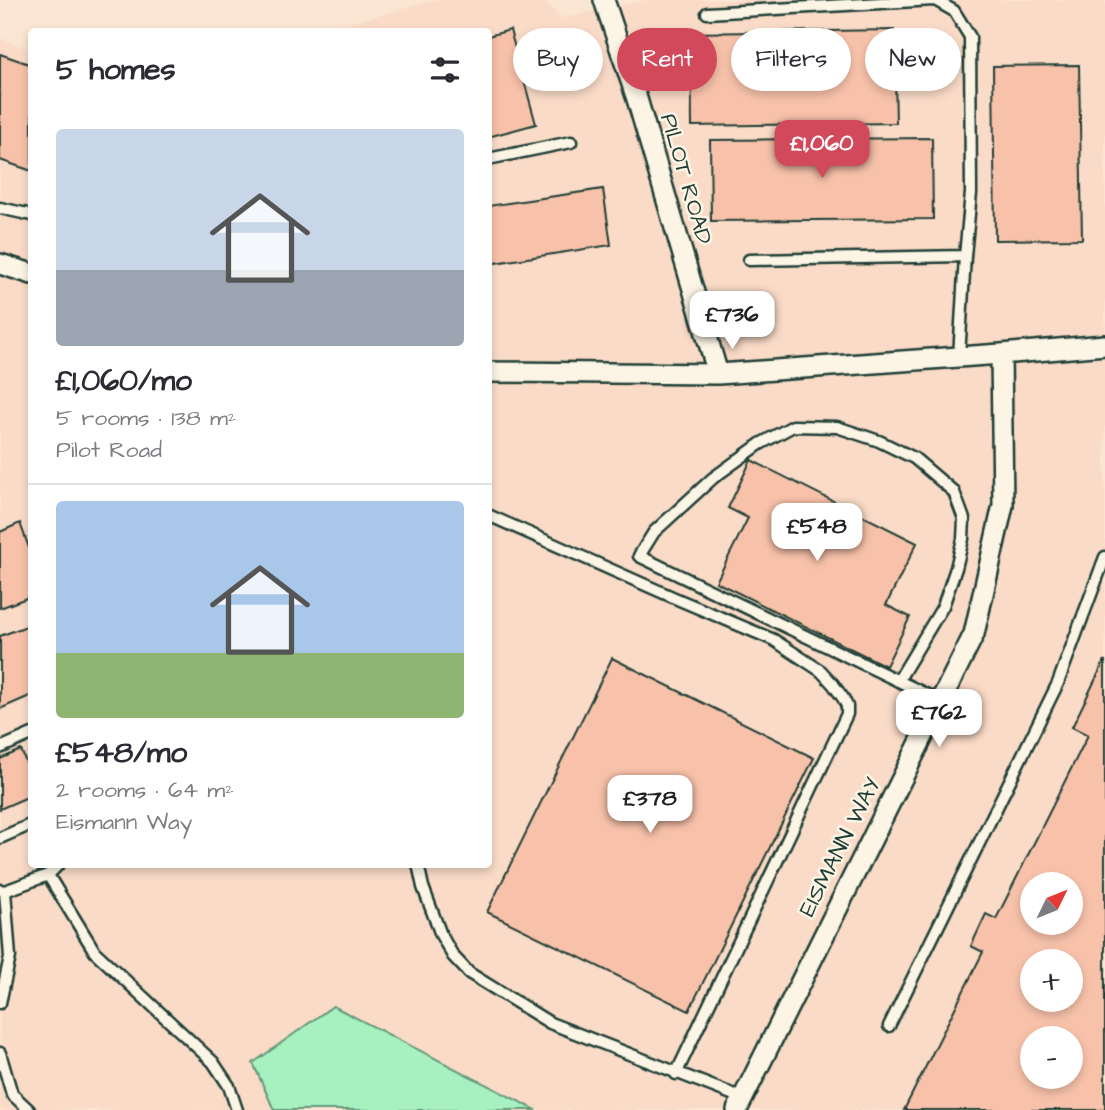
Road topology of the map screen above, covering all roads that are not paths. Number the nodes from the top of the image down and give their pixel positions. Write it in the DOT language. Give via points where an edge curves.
graph roads {
  1 [pos="604,0"];
  2 [pos="935,0"];
  3 [pos="707,13"];
  4 [pos="571,142"];
  5 [pos="492,158"];
  6 [pos="0,208"];
  7 [pos="28,214"];
  8 [pos="965,256"];
  9 [pos="749,260"];
  10 [pos="0,264"];
  11 [pos="28,273"];
  12 [pos="1105,345"];
  13 [pos="1001,354"];
  14 [pos="959,357"];
  15 [pos="492,372"];
  16 [pos="718,374"];
  17 [pos="492,517"];
  18 [pos="1105,557"];
  19 [pos="898,681"];
  20 [pos="940,701"];
  21 [pos="28,736"];
  22 [pos="0,748"];
  23 [pos="28,826"];
  24 [pos="0,838"];
  25 [pos="55,868"];
  26 [pos="419,868"];
  27 [pos="48,875"];
  28 [pos="3,890"];
  29 [pos="0,1003"];
  30 [pos="889,1026"];
  31 [pos="0,1054"];
  32 [pos="676,1074"];
  33 [pos="739,1104"];
  34 [pos="29,1110"];
  35 [pos="237,1110"];
  1 -- 16 [label="street, PILOT ROAD"];
  2 -- 3 [label="lane"];
  2 -- 8 [label="lane" via="954,11 970,37 971,193"];
  4 -- 5 [label="lane"];
  6 -- 7 [label="lane"];
  8 -- 9 [label="lane"];
  8 -- 14 [label="lane"];
  10 -- 11 [label="street"];
  12 -- 13 [label="street"];
  13 -- 14 [label="street"];
  13 -- 20 [label="street, EISMANN WAY" via="1003,505 974,634"];
  14 -- 16 [label="street"];
  15 -- 16 [label="street"];
  17 -- 32 [label="lane" via="774,640 821,671 847,706"];
  18 -- 30 [label="lane" via="1058,682"];
  19 -- 19 [label="lane" via="800,634 639,556 654,531 713,478 793,426 837,427 879,441 914,458 954,492 964,519 963,539 943,606"];
  19 -- 20 [label="lane"];
  20 -- 33 [label="street, EISMANN WAY"];
  21 -- 22 [label="lane"];
  23 -- 24 [label="lane"];
  25 -- 27 [label="lane"];
  26 -- 32 [label="lane" via="441,935 470,973 550,1023"];
  27 -- 28 [label="lane"];
  27 -- 35 [label="lane" via="95,952 214,1062"];
  28 -- 29 [label="lane" via="10,957"];
  31 -- 34 [label="lane" via="12,1094"];
  32 -- 33 [label="lane"];
}
